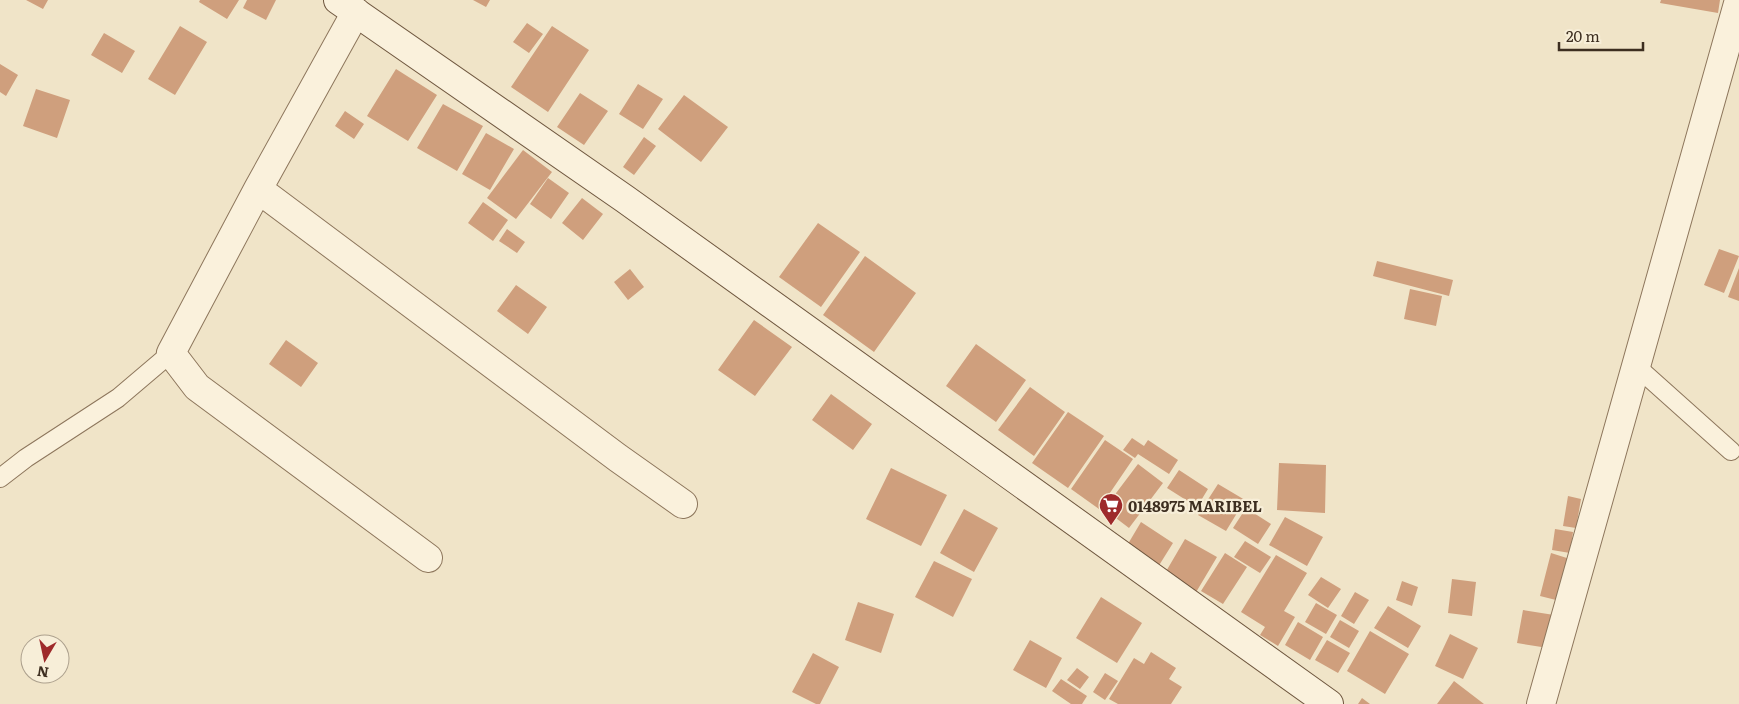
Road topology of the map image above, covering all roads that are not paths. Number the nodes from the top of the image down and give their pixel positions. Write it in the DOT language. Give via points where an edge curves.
graph roads {
  1 [pos="1738,0"];
  2 [pos="352,4"];
  3 [pos="258,189"];
  4 [pos="171,354"];
  5 [pos="1636,366"];
  6 [pos="1731,451"];
  7 [pos="0,478"];
  8 [pos="683,504"];
  9 [pos="428,558"];
  10 [pos="1329,704"];
  11 [pos="1542,704"];
  1 -- 5 [label="street"];
  2 -- 3 [label="street"];
  2 -- 10 [label="street"];
  3 -- 4 [label="street"];
  3 -- 8 [label="street"];
  4 -- 7 [label="lane" via="118,398"];
  4 -- 9 [label="street" via="197,388"];
  5 -- 6 [label="lane"];
  5 -- 11 [label="street"];
}
